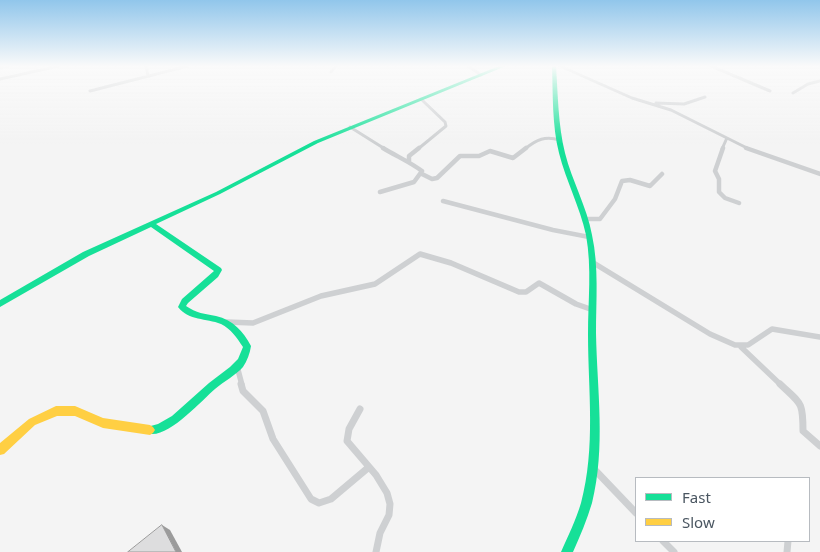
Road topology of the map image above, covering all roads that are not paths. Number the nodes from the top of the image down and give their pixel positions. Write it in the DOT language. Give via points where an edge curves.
graph roads {
  1 [pos="441,92"];
  2 [pos="556,92"];
  3 [pos="620,92"];
  4 [pos="706,97"];
  5 [pos="421,100"];
  6 [pos="646,103"];
  7 [pos="350,127"];
  8 [pos="560,140"];
  9 [pos="726,140"];
  10 [pos="410,161"];
  11 [pos="422,174"];
  12 [pos="662,174"];
  13 [pos="820,174"];
  14 [pos="380,192"];
  15 [pos="442,201"];
  16 [pos="739,203"];
  17 [pos="585,219"];
  18 [pos="151,224"];
  19 [pos="589,237"];
  20 [pos="592,262"];
  21 [pos="0,304"];
  22 [pos="593,310"];
  23 [pos="227,322"];
  24 [pos="820,337"];
  25 [pos="741,347"];
  26 [pos="237,366"];
  27 [pos="360,409"];
  28 [pos="820,446"];
  29 [pos="0,450"];
  30 [pos="369,467"];
  31 [pos="594,469"];
  32 [pos="635,511"];
  33 [pos="573,539"];
  34 [pos="664,542"];
  35 [pos="376,552"];
  36 [pos="567,552"];
  37 [pos="573,552"];
  38 [pos="674,552"];
  1 -- 5 [label="street"];
  2 -- 8 [label="street"];
  3 -- 6 [label="street"];
  4 -- 6 [label="street" via="684,104"];
  5 -- 7 [label="street"];
  5 -- 10 [label="street" via="446,126 409,156"];
  6 -- 9 [label="street" via="671,110"];
  7 -- 10 [label="street" via="401,159"];
  7 -- 18 [label="street" via="297,150"];
  8 -- 11 [label="street" via="541,137 514,158 490,151 479,156 460,156 438,178"];
  8 -- 17 [label="street"];
  9 -- 13 [label="street"];
  9 -- 16 [label="street" via="716,166 719,192"];
  10 -- 11 [label="street"];
  11 -- 14 [label="street" via="414,182"];
  12 -- 17 [label="street" via="650,186 622,181 615,199 600,219"];
  15 -- 19 [label="street"];
  17 -- 19 [label="street"];
  18 -- 21 [label="street" via="79,258"];
  18 -- 23 [label="street" via="218,269 185,302 183,309"];
  19 -- 20 [label="street"];
  20 -- 22 [label="street"];
  20 -- 25 [label="street" via="714,336"];
  22 -- 23 [label="street" via="540,283 526,292 519,292 448,262 420,254 375,284 321,296 253,323"];
  22 -- 31 [label="street" via="597,431"];
  23 -- 26 [label="street" via="247,348"];
  24 -- 25 [label="street" via="772,328"];
  25 -- 28 [label="street" via="800,403 803,431"];
  26 -- 29 [label="street" via="162,427 148,430 103,423 85,414 62,410 32,422"];
  26 -- 30 [label="street" via="243,391 263,411 273,439 311,499 325,502"];
  27 -- 30 [label="street" via="349,428 347,441"];
  30 -- 35 [label="street" via="384,487 390,508"];
  31 -- 32 [label="street"];
  31 -- 33 [label="street" via="587,502"];
  33 -- 36 [label="street"];
  33 -- 37 [label="street"];
  34 -- 38 [label="street"];
}
